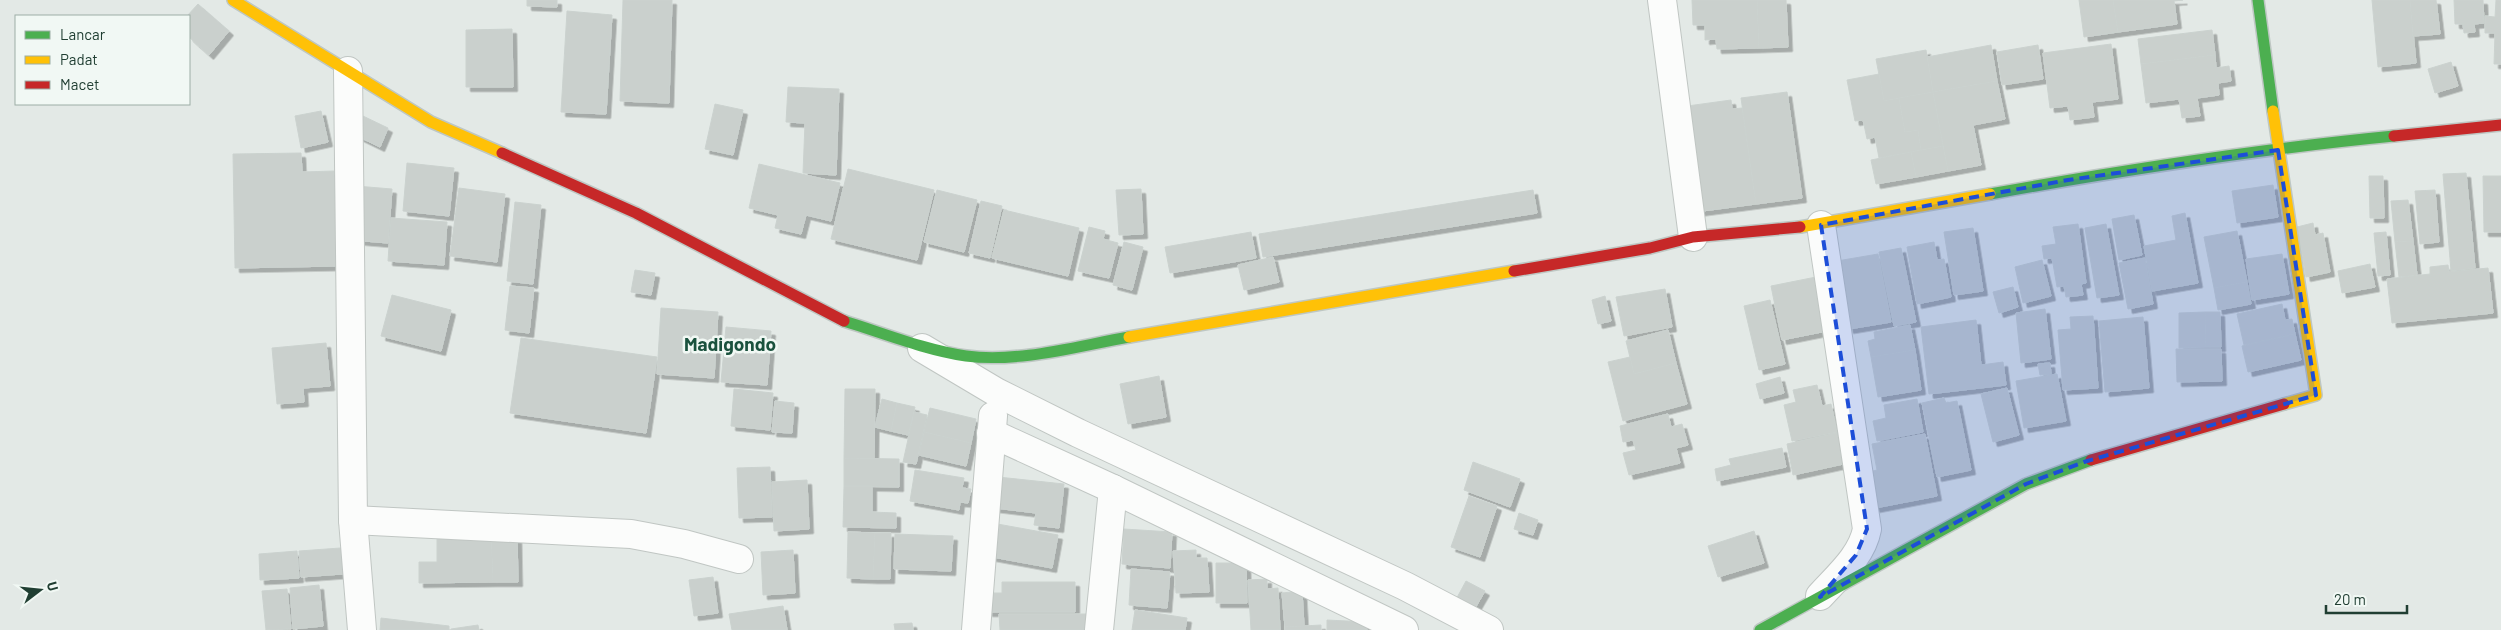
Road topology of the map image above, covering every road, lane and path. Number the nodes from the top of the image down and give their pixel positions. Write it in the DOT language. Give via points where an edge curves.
graph roads {
  1 [pos="233,0"];
  2 [pos="1662,0"];
  3 [pos="2258,0"];
  4 [pos="348,71"];
  5 [pos="2501,125"];
  6 [pos="2278,150"];
  7 [pos="1821,225"];
  8 [pos="1693,237"];
  9 [pos="914,343"];
  10 [pos="996,392"];
  11 [pos="991,433"];
  12 [pos="1113,489"];
  13 [pos="353,520"];
  14 [pos="739,559"];
  15 [pos="1820,597"];
  16 [pos="362,630"];
  17 [pos="976,630"];
  18 [pos="1098,630"];
  19 [pos="1404,630"];
  20 [pos="1489,630"];
  21 [pos="1760,630"];
  1 -- 4 [label="main road"];
  2 -- 8 [label="street"];
  3 -- 6 [label="main road"];
  4 -- 9 [label="main road" via="431,122 636,213 844,321"];
  4 -- 13 [label="street"];
  5 -- 6 [label="main road"];
  6 -- 7 [label="main road" via="2068,180"];
  6 -- 15 [label="main road" via="2316,395 2084,462 2026,484"];
  7 -- 8 [label="main road"];
  7 -- 15 [label="street" via="1867,529 1865,541 1856,555"];
  8 -- 9 [label="main road" via="1650,248 1019,356 966,356"];
  9 -- 10 [label="street"];
  10 -- 11 [label="street"];
  10 -- 20 [label="street" via="1405,586"];
  11 -- 12 [label="street"];
  11 -- 17 [label="street"];
  12 -- 18 [label="street"];
  12 -- 19 [label="street"];
  13 -- 14 [label="street" via="631,534"];
  13 -- 16 [label="street"];
  15 -- 21 [label="main road"];
}
